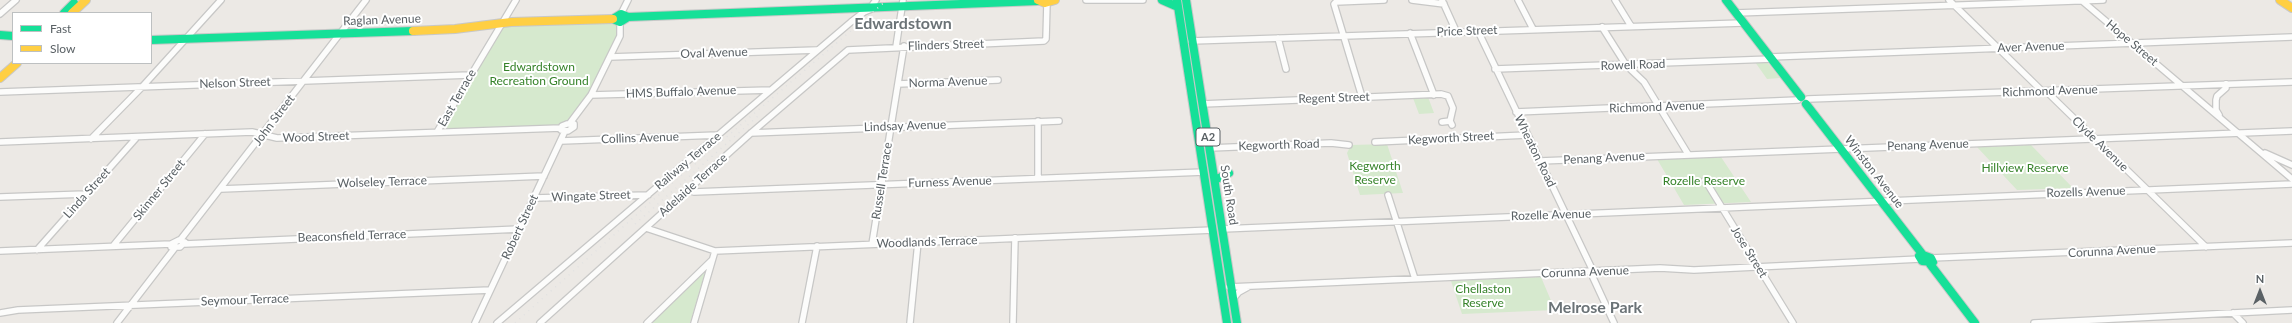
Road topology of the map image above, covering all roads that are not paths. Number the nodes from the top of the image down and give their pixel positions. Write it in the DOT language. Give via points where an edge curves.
graph roads {
  1 [pos="16,0"];
  2 [pos="77,0"];
  3 [pos="86,0"];
  4 [pos="221,0"];
  5 [pos="366,0"];
  6 [pos="516,0"];
  7 [pos="628,0"];
  8 [pos="1010,0"];
  9 [pos="1038,0"];
  10 [pos="1055,0"];
  11 [pos="1086,0"];
  12 [pos="1143,0"];
  13 [pos="1162,0"];
  14 [pos="1186,0"];
  15 [pos="1384,0"];
  16 [pos="1412,0"];
  17 [pos="1518,0"];
  18 [pos="1615,0"];
  19 [pos="1726,0"];
  20 [pos="1949,0"];
  21 [pos="2081,0"];
  22 [pos="2103,0"];
  23 [pos="2280,0"];
  24 [pos="2288,0"];
  25 [pos="1443,2"];
  26 [pos="875,3"];
  27 [pos="1047,3"];
  28 [pos="1177,3"];
  29 [pos="2292,3"];
  30 [pos="902,4"];
  31 [pos="997,4"];
  32 [pos="1954,5"];
  33 [pos="2292,8"];
  34 [pos="65,12"];
  35 [pos="73,12"];
  36 [pos="1736,13"];
  37 [pos="0,14"];
  38 [pos="620,18"];
  39 [pos="1743,22"];
  40 [pos="501,23"];
  41 [pos="1602,26"];
  42 [pos="1631,26"];
  43 [pos="1533,29"];
  44 [pos="1478,30"];
  45 [pos="1456,31"];
  46 [pos="341,33"];
  47 [pos="1410,33"];
  48 [pos="0,35"];
  49 [pos="1343,35"];
  50 [pos="12,36"];
  51 [pos="2292,37"];
  52 [pos="186,38"];
  53 [pos="1278,38"];
  54 [pos="152,40"];
  55 [pos="1191,41"];
  56 [pos="2133,43"];
  57 [pos="904,46"];
  58 [pos="896,47"];
  59 [pos="1999,48"];
  60 [pos="817,50"];
  61 [pos="848,50"];
  62 [pos="610,57"];
  63 [pos="1771,58"];
  64 [pos="12,61"];
  65 [pos="16,64"];
  66 [pos="1626,65"];
  67 [pos="1286,69"];
  68 [pos="1495,69"];
  69 [pos="0,72"];
  70 [pos="470,75"];
  71 [pos="0,78"];
  72 [pos="998,80"];
  73 [pos="303,81"];
  74 [pos="2292,82"];
  75 [pos="898,84"];
  76 [pos="2226,84"];
  77 [pos="2182,86"];
  78 [pos="142,87"];
  79 [pos="771,90"];
  80 [pos="2044,91"];
  81 [pos="0,92"];
  82 [pos="1434,94"];
  83 [pos="592,95"];
  84 [pos="1362,97"];
  85 [pos="1803,100"];
  86 [pos="1193,104"];
  87 [pos="1202,104"];
  88 [pos="1658,107"];
  89 [pos="1516,112"];
  90 [pos="2221,119"];
  91 [pos="1038,121"];
  92 [pos="1059,121"];
  93 [pos="1442,122"];
  94 [pos="891,127"];
  95 [pos="563,130"];
  96 [pos="2292,130"];
  97 [pos="437,132"];
  98 [pos="751,133"];
  99 [pos="2238,133"];
  100 [pos="205,134"];
  101 [pos="263,134"];
  102 [pos="1528,134"];
  103 [pos="719,135"];
  104 [pos="137,136"];
  105 [pos="2095,138"];
  106 [pos="90,139"];
  107 [pos="560,141"];
  108 [pos="0,142"];
  109 [pos="1376,142"];
  110 [pos="1349,145"];
  111 [pos="1210,148"];
  112 [pos="1841,149"];
  113 [pos="2257,149"];
  114 [pos="1688,154"];
  115 [pos="1540,161"];
  116 [pos="2292,165"];
  117 [pos="1204,172"];
  118 [pos="1213,172"];
  119 [pos="1229,173"];
  120 [pos="544,176"];
  121 [pos="1038,178"];
  122 [pos="2292,179"];
  123 [pos="1215,180"];
  124 [pos="1705,180"];
  125 [pos="2292,184"];
  126 [pos="882,185"];
  127 [pos="221,189"];
  128 [pos="687,190"];
  129 [pos="2148,190"];
  130 [pos="86,194"];
  131 [pos="648,195"];
  132 [pos="1388,195"];
  133 [pos="0,197"];
  134 [pos="534,198"];
  135 [pos="1881,200"];
  136 [pos="1721,207"];
  137 [pos="1566,214"];
  138 [pos="1397,221"];
  139 [pos="646,228"];
  140 [pos="519,229"];
  141 [pos="1222,229"];
  142 [pos="1213,230"];
  143 [pos="1015,238"];
  144 [pos="183,242"];
  145 [pos="918,242"];
  146 [pos="2292,243"];
  147 [pos="872,244"];
  148 [pos="114,246"];
  149 [pos="173,246"];
  150 [pos="817,246"];
  151 [pos="2206,247"];
  152 [pos="37,250"];
  153 [pos="0,251"];
  154 [pos="715,251"];
  155 [pos="1921,257"];
  156 [pos="712,260"];
  157 [pos="1930,261"];
  158 [pos="1759,268"];
  159 [pos="1592,271"];
  160 [pos="1415,279"];
  161 [pos="1250,286"];
  162 [pos="1222,287"];
  163 [pos="1231,287"];
  164 [pos="490,290"];
  165 [pos="1233,299"];
  166 [pos="131,305"];
  167 [pos="2292,310"];
  168 [pos="0,313"];
  169 [pos="2233,313"];
  170 [pos="118,323"];
  171 [pos="475,323"];
  172 [pos="497,323"];
  173 [pos="540,323"];
  174 [pos="647,323"];
  175 [pos="694,323"];
  176 [pos="802,323"];
  177 [pos="910,323"];
  178 [pos="1014,323"];
  179 [pos="1227,323"];
  180 [pos="1237,323"];
  181 [pos="1614,323"];
  182 [pos="1793,323"];
  183 [pos="1975,323"];
  184 [pos="2034,323"];
  185 [pos="2243,323"];
  1 -- 37 [label="street"];
  2 -- 3 [label="street"];
  2 -- 34 [label="main road"];
  3 -- 35 [label="main road"];
  4 -- 52 [label="street"];
  5 -- 46 [label="street, John Street"];
  6 -- 40 [label="street, East Terrace"];
  7 -- 38 [label="street"];
  8 -- 31 [label="main road, Raglan Avenue"];
  9 -- 27 [label="main road, Raglan Avenue"];
  9 -- 31 [label="main road, Raglan Avenue"];
  10 -- 27 [label="main road"];
  11 -- 12 [label="street"];
  13 -- 28 [label="main road"];
  14 -- 55 [label="main road, South Road / A2"];
  15 -- 49 [label="street" via="1336,2 1334,4"];
  16 -- 25 [label="street"];
  17 -- 43 [label="street"];
  18 -- 42 [label="street"];
  19 -- 36 [label="main road, Winston Avenue"];
  20 -- 32 [label="street, Clyde Avenue"];
  21 -- 22 [label="street"];
  21 -- 32 [label="street"];
  21 -- 56 [label="street, Hope Street"];
  23 -- 33 [label="main road"];
  24 -- 29 [label="main road"];
  25 -- 45 [label="street"];
  26 -- 30 [label="main road, Raglan Avenue"];
  26 -- 38 [label="main road, Raglan Avenue"];
  26 -- 60 [label="street, Railway Terrace"];
  27 -- 57 [label="street, Flinders Street" via="1044,41"];
  28 -- 86 [label="main road, South Road / A2"];
  30 -- 31 [label="main road, Raglan Avenue"];
  30 -- 58 [label="street"];
  32 -- 36 [label="street"];
  32 -- 59 [label="street, Clyde Avenue"];
  36 -- 39 [label="main road, Winston Avenue"];
  38 -- 40 [label="main road, Raglan Avenue"];
  38 -- 62 [label="street" via="620,36"];
  39 -- 42 [label="street, Price Street"];
  39 -- 63 [label="main road, Winston Avenue"];
  40 -- 46 [label="main road, Raglan Avenue" via="455,29"];
  40 -- 70 [label="street, East Terrace"];
  41 -- 42 [label="street, Price Street"];
  41 -- 43 [label="street, Price Street"];
  41 -- 66 [label="street"];
  43 -- 44 [label="street, Price Street"];
  44 -- 45 [label="street, Price Street"];
  44 -- 68 [label="street, Wheaton Road"];
  45 -- 47 [label="street, Price Street"];
  46 -- 52 [label="main road, Raglan Avenue"];
  46 -- 73 [label="street, John Street"];
  47 -- 49 [label="street, Price Street"];
  47 -- 82 [label="street"];
  48 -- 50 [label="main road"];
  49 -- 53 [label="street, Price Street"];
  49 -- 84 [label="street"];
  51 -- 56 [label="street, Aver Avenue"];
  52 -- 54 [label="main road, Raglan Avenue"];
  52 -- 78 [label="street"];
  53 -- 55 [label="street, Price Street"];
  53 -- 67 [label="street"];
  55 -- 87 [label="main road, South Road / A2"];
  56 -- 59 [label="street, Aver Avenue"];
  56 -- 77 [label="street, Hope Street"];
  57 -- 58 [label="street, Flinders Street"];
  57 -- 75 [label="street, Russell Terrace"];
  58 -- 61 [label="street, Flinders Street"];
  59 -- 63 [label="street, Aver Avenue"];
  59 -- 80 [label="street, Clyde Avenue"];
  60 -- 62 [label="street, Oval Avenue"];
  60 -- 79 [label="street, Railway Terrace"];
  61 -- 98 [label="street, Adelaide Terrace"];
  62 -- 83 [label="street"];
  63 -- 66 [label="street, Rowell Road"];
  63 -- 85 [label="main road, Winston Avenue"];
  64 -- 69 [label="main road"];
  65 -- 71 [label="main road"];
  66 -- 68 [label="street, Rowell Road"];
  66 -- 88 [label="street" via="1644,82"];
  68 -- 89 [label="street, Wheaton Road"];
  70 -- 73 [label="street, Nelson Street"];
  70 -- 97 [label="street, East Terrace"];
  72 -- 75 [label="street, Norma Avenue"];
  73 -- 78 [label="street, Nelson Street"];
  73 -- 101 [label="street, John Street"];
  74 -- 76 [label="street, Richmond Avenue"];
  75 -- 94 [label="street, Russell Terrace"];
  76 -- 77 [label="street, Richmond Avenue"];
  76 -- 90 [label="street" via="2226,88 2216,100 2216,110"];
  77 -- 80 [label="street, Richmond Avenue"];
  77 -- 90 [label="street, Hope Street"];
  78 -- 81 [label="street, Nelson Street"];
  78 -- 106 [label="street"];
  79 -- 83 [label="street, HMS Buffalo Avenue"];
  79 -- 103 [label="street, Railway Terrace"];
  80 -- 85 [label="street, Richmond Avenue"];
  80 -- 105 [label="street, Clyde Avenue"];
  82 -- 84 [label="street, Regent Street"];
  82 -- 93 [label="street, Regent Street" via="1445,95 1453,108 1451,123"];
  83 -- 95 [label="street"];
  84 -- 87 [label="street, Regent Street"];
  85 -- 88 [label="street, Richmond Avenue"];
  85 -- 112 [label="main road, Winston Avenue"];
  86 -- 87 [label="street, Regent Street"];
  86 -- 117 [label="main road, South Road / A2"];
  87 -- 111 [label="main road, South Road / A2"];
  88 -- 89 [label="street, Richmond Avenue"];
  88 -- 114 [label="street"];
  89 -- 102 [label="street, Wheaton Road"];
  90 -- 99 [label="street, Hope Street"];
  91 -- 92 [label="street, Lindsay Avenue"];
  91 -- 94 [label="street, Lindsay Avenue"];
  91 -- 121 [label="street"];
  94 -- 98 [label="street, Lindsay Avenue"];
  94 -- 126 [label="street, Russell Terrace"];
  95 -- 97 [label="street, Wood Street"];
  95 -- 107 [label="street, Robert Street"];
  96 -- 99 [label="street, Penang Avenue"];
  97 -- 101 [label="street, Wood Street" via="277,138 269,138"];
  98 -- 128 [label="street, Adelaide Terrace"];
  99 -- 105 [label="street, Penang Avenue"];
  99 -- 113 [label="street, Hope Street"];
  100 -- 101 [label="street, Wood Street"];
  100 -- 104 [label="street, Wood Street"];
  100 -- 148 [label="street, Skinner Street"];
  101 -- 127 [label="street, John Street"];
  102 -- 109 [label="street, Kegworth Street"];
  102 -- 115 [label="street, Wheaton Road"];
  103 -- 107 [label="street, Collins Avenue"];
  103 -- 131 [label="street, Railway Terrace"];
  104 -- 106 [label="street, Wood Street"];
  104 -- 130 [label="street, Linda Street"];
  105 -- 112 [label="street, Penang Avenue"];
  105 -- 129 [label="street, Clyde Avenue"];
  106 -- 108 [label="street, Wood Street"];
  107 -- 120 [label="street, Robert Street"];
  110 -- 111 [label="street, Kegworth Road" via="1331,143"];
  111 -- 118 [label="main road, South Road / A2"];
  112 -- 114 [label="street, Penang Avenue"];
  112 -- 135 [label="main road, Winston Avenue"];
  113 -- 116 [label="street"];
  113 -- 122 [label="street, Hope Street"];
  114 -- 115 [label="street, Penang Avenue"];
  115 -- 137 [label="street, Wheaton Road"];
  117 -- 118 [label="street, Furness Avenue"];
  117 -- 121 [label="street, Furness Avenue"];
  117 -- 142 [label="main road, South Road / A2"];
  118 -- 123 [label="main road, South Road / A2"];
  119 -- 123 [label="main road"];
  120 -- 127 [label="street, Wolseley Terrace"];
  120 -- 134 [label="street, Robert Street"];
  121 -- 126 [label="street, Furness Avenue"];
  123 -- 141 [label="main road, South Road / A2"];
  124 -- 136 [label="street, Jose Street"];
  125 -- 129 [label="street, Rozells Avenue"];
  126 -- 128 [label="street, Furness Avenue" via="694,192"];
  126 -- 147 [label="street, Russell Terrace"];
  127 -- 144 [label="street, John Street"];
  128 -- 139 [label="street, Adelaide Terrace"];
  129 -- 135 [label="street, Rozells Avenue"];
  129 -- 151 [label="street, Clyde Avenue"];
  130 -- 133 [label="street"];
  130 -- 152 [label="street, Linda Street"];
  131 -- 134 [label="street, Wingate Street"];
  131 -- 172 [label="street, Railway Terrace"];
  132 -- 138 [label="street"];
  134 -- 140 [label="street, Robert Street"];
  135 -- 136 [label="street, Rozelle Avenue"];
  135 -- 155 [label="main road, Winston Avenue"];
  136 -- 137 [label="street, Rozelle Avenue"];
  136 -- 158 [label="street, Jose Street"];
  137 -- 138 [label="street, Rozelle Avenue"];
  137 -- 159 [label="street, Wheaton Road"];
  138 -- 141 [label="street, Rozelle Avenue"];
  138 -- 160 [label="street"];
  139 -- 154 [label="street, Woodlands Terrace"];
  139 -- 173 [label="street, Adelaide Terrace"];
  140 -- 144 [label="street, Beaconsfield Terrace"];
  140 -- 164 [label="street, Robert Street"];
  141 -- 163 [label="main road, South Road / A2"];
  142 -- 143 [label="street, Woodlands Terrace"];
  142 -- 162 [label="main road, South Road / A2"];
  143 -- 145 [label="street, Woodlands Terrace"];
  143 -- 178 [label="street"];
  144 -- 149 [label="street"];
  145 -- 147 [label="street, Woodlands Terrace"];
  145 -- 177 [label="street"];
  146 -- 151 [label="street, Corunna Avenue"];
  147 -- 150 [label="street, Woodlands Terrace"];
  148 -- 149 [label="street"];
  148 -- 152 [label="street"];
  149 -- 166 [label="street"];
  150 -- 154 [label="street, Woodlands Terrace"];
  150 -- 176 [label="street"];
  151 -- 157 [label="street, Corunna Avenue"];
  152 -- 153 [label="street"];
  154 -- 156 [label="street"];
  155 -- 157 [label="main road"];
  155 -- 158 [label="street, Corunna Avenue"];
  156 -- 174 [label="street"];
  156 -- 175 [label="street"];
  157 -- 183 [label="main road"];
  158 -- 159 [label="street, Corunna Avenue"];
  158 -- 182 [label="street, Jose Street"];
  159 -- 160 [label="street, Corunna Avenue"];
  159 -- 181 [label="street, Wheaton Road"];
  160 -- 161 [label="street, Corunna Avenue"];
  161 -- 163 [label="street, Corunna Avenue"];
  161 -- 165 [label="street"];
  162 -- 163 [label="street, Corunna Avenue"];
  162 -- 179 [label="main road, South Road / A2"];
  163 -- 165 [label="main road, South Road / A2"];
  164 -- 166 [label="street, Seymour Terrace"];
  164 -- 171 [label="street, Robert Street"];
  165 -- 180 [label="main road, South Road / A2"];
  166 -- 168 [label="street, Seymour Terrace"];
  166 -- 170 [label="street"];
  167 -- 169 [label="street"];
  169 -- 184 [label="street"];
  169 -- 185 [label="street"];
}
